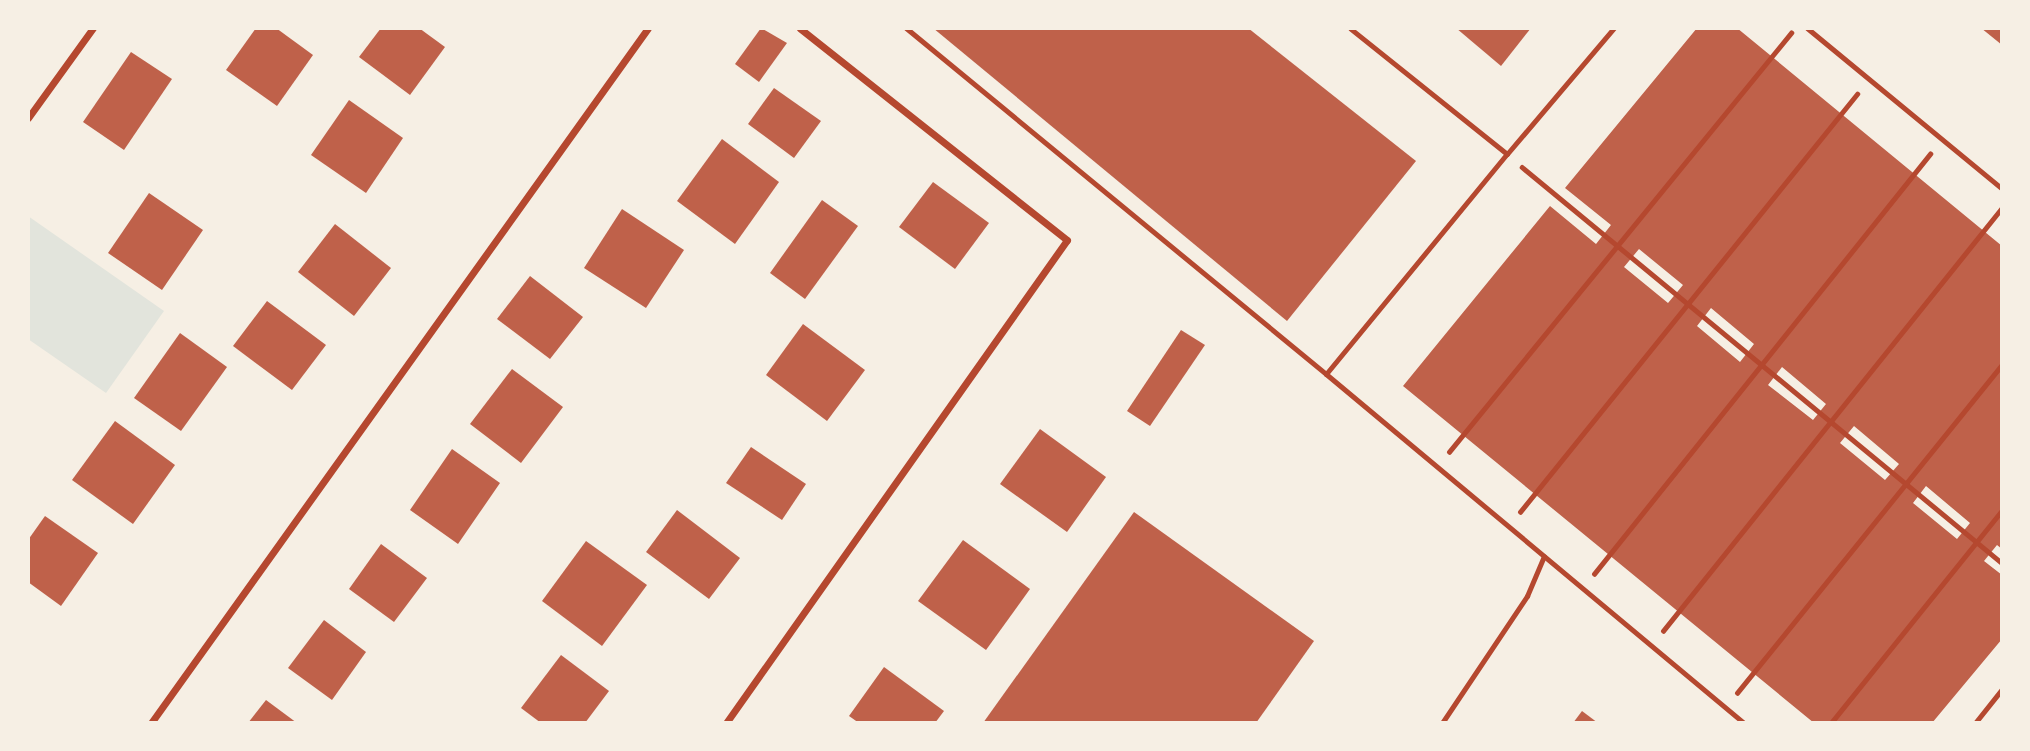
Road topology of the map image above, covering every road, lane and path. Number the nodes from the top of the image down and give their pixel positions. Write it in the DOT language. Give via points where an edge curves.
graph roads {
  1 [pos="93,28"];
  2 [pos="648,28"];
  3 [pos="800,28"];
  4 [pos="906,28"];
  5 [pos="1350,28"];
  6 [pos="1614,28"];
  7 [pos="1795,28"];
  8 [pos="1807,28"];
  9 [pos="1868,79"];
  10 [pos="28,118"];
  11 [pos="1942,139"];
  12 [pos="1507,154"];
  13 [pos="2002,189"];
  14 [pos="2002,208"];
  15 [pos="1617,245"];
  16 [pos="1688,304"];
  17 [pos="1762,365"];
  18 [pos="2002,365"];
  19 [pos="1326,374"];
  20 [pos="1831,422"];
  21 [pos="1437,466"];
  22 [pos="1906,484"];
  23 [pos="2002,510"];
  24 [pos="1509,526"];
  25 [pos="1976,542"];
  26 [pos="1544,556"];
  27 [pos="2002,563"];
  28 [pos="1583,588"];
  29 [pos="1651,646"];
  30 [pos="2002,689"];
  31 [pos="1725,707"];
  32 [pos="151,723"];
  33 [pos="726,723"];
  34 [pos="1442,723"];
  35 [pos="1744,723"];
  36 [pos="1830,723"];
  37 [pos="1975,723"];
  1 -- 10 [label="street"];
  2 -- 32 [label="street"];
  3 -- 33 [label="street" via="1068,240"];
  4 -- 19 [label="lane"];
  5 -- 12 [label="lane"];
  6 -- 12 [label="lane"];
  7 -- 15 [label="path"];
  8 -- 9 [label="lane"];
  9 -- 11 [label="lane"];
  9 -- 16 [label="path"];
  11 -- 13 [label="lane"];
  11 -- 17 [label="path"];
  12 -- 15 [label="path"];
  12 -- 19 [label="lane"];
  14 -- 20 [label="path"];
  15 -- 16 [label="path"];
  15 -- 21 [label="path"];
  16 -- 17 [label="path"];
  16 -- 24 [label="path"];
  17 -- 20 [label="path"];
  17 -- 28 [label="path"];
  18 -- 22 [label="path"];
  19 -- 21 [label="lane"];
  20 -- 22 [label="path"];
  20 -- 29 [label="path"];
  21 -- 24 [label="lane"];
  22 -- 25 [label="path"];
  22 -- 31 [label="path"];
  23 -- 25 [label="path"];
  24 -- 26 [label="lane"];
  25 -- 27 [label="path"];
  25 -- 36 [label="path"];
  26 -- 28 [label="lane"];
  26 -- 34 [label="lane" via="1527,596"];
  28 -- 29 [label="lane"];
  29 -- 31 [label="lane"];
  30 -- 37 [label="lane"];
  31 -- 35 [label="lane"];
}
